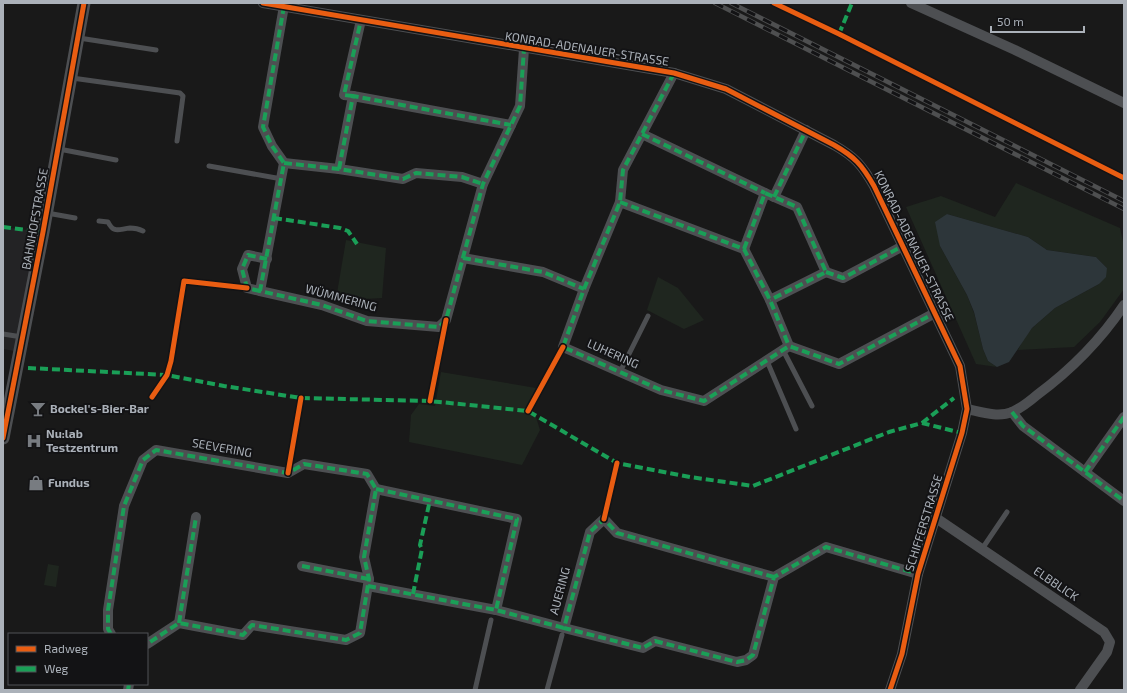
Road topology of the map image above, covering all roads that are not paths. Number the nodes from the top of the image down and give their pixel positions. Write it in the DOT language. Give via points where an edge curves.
graph roads {
  1 [pos="84,3"];
  2 [pos="263,3"];
  3 [pos="912,3"];
  4 [pos="284,6"];
  5 [pos="361,20"];
  6 [pos="78,38"];
  7 [pos="524,49"];
  8 [pos="156,50"];
  9 [pos="674,73"];
  10 [pos="71,78"];
  11 [pos="353,96"];
  12 [pos="1124,103"];
  13 [pos="511,125"];
  14 [pos="806,130"];
  15 [pos="642,134"];
  16 [pos="177,141"];
  17 [pos="58,149"];
  18 [pos="116,160"];
  19 [pos="284,163"];
  20 [pos="209,166"];
  21 [pos="339,169"];
  22 [pos="282,179"];
  23 [pos="483,184"];
  24 [pos="770,195"];
  25 [pos="620,202"];
  26 [pos="47,214"];
  27 [pos="76,218"];
  28 [pos="99,220"];
  29 [pos="143,230"];
  30 [pos="903,246"];
  31 [pos="744,249"];
  32 [pos="463,258"];
  33 [pos="267,259"];
  34 [pos="826,272"];
  35 [pos="584,289"];
  36 [pos="260,291"];
  37 [pos="770,300"];
  38 [pos="1124,305"];
  39 [pos="935,313"];
  40 [pos="648,316"];
  41 [pos="3,334"];
  42 [pos="23,337"];
  43 [pos="786,348"];
  44 [pos="767,361"];
  45 [pos="620,372"];
  46 [pos="812,406"];
  47 [pos="967,409"];
  48 [pos="1012,412"];
  49 [pos="1124,418"];
  50 [pos="796,429"];
  51 [pos="3,438"];
  52 [pos="1085,472"];
  53 [pos="376,489"];
  54 [pos="1124,501"];
  55 [pos="1007,512"];
  56 [pos="196,517"];
  57 [pos="936,518"];
  58 [pos="982,549"];
  59 [pos="302,566"];
  60 [pos="918,574"];
  61 [pos="774,577"];
  62 [pos="369,582"];
  63 [pos="496,610"];
  64 [pos="491,620"];
  65 [pos="179,622"];
  66 [pos="563,632"];
  67 [pos="110,633"];
  68 [pos="148,643"];
  69 [pos="475,690"];
  70 [pos="547,690"];
  71 [pos="890,690"];
  72 [pos="1080,690"];
  1 -- 6 [label="street, BAHNHOFSTRASSE"];
  2 -- 4 [label="street, KONRAD-ADENAUER-STRASSE"];
  3 -- 12 [label="street"];
  4 -- 5 [label="street, KONRAD-ADENAUER-STRASSE"];
  4 -- 19 [label="street" via="263,127"];
  5 -- 7 [label="street, KONRAD-ADENAUER-STRASSE"];
  5 -- 11 [label="street" via="344,95"];
  6 -- 8 [label="lane"];
  6 -- 10 [label="street, BAHNHOFSTRASSE"];
  7 -- 9 [label="street, KONRAD-ADENAUER-STRASSE"];
  7 -- 13 [label="street, WÜMMERING" via="520,106"];
  9 -- 14 [label="street, KONRAD-ADENAUER-STRASSE" via="726,89"];
  9 -- 15 [label="street, LUHERING"];
  10 -- 16 [label="lane" via="180,93 183,96"];
  10 -- 17 [label="street, BAHNHOFSTRASSE"];
  11 -- 13 [label="street"];
  11 -- 21 [label="street"];
  13 -- 23 [label="street, WÜMMERING"];
  14 -- 24 [label="street"];
  14 -- 30 [label="street, KONRAD-ADENAUER-STRASSE" via="845,152 860,164 874,186"];
  15 -- 24 [label="street"];
  15 -- 25 [label="street, LUHERING" via="624,170"];
  17 -- 18 [label="lane"];
  17 -- 26 [label="street, BAHNHOFSTRASSE"];
  19 -- 21 [label="street"];
  19 -- 22 [label="street"];
  20 -- 22 [label="lane"];
  21 -- 23 [label="street" via="403,179 416,173 462,177"];
  22 -- 33 [label="street"];
  23 -- 32 [label="street, WÜMMERING"];
  24 -- 31 [label="street"];
  24 -- 34 [label="street" via="797,207"];
  25 -- 31 [label="street"];
  25 -- 35 [label="street, LUHERING"];
  26 -- 27 [label="lane"];
  26 -- 42 [label="street, BAHNHOFSTRASSE"];
  28 -- 29 [label="lane" via="108,222 110,227 117,230"];
  30 -- 34 [label="street" via="843,278"];
  30 -- 39 [label="street, KONRAD-ADENAUER-STRASSE"];
  31 -- 37 [label="street"];
  32 -- 35 [label="street" via="543,272"];
  32 -- 36 [label="street, WÜMMERING" via="446,320 439,327 367,322 322,305"];
  33 -- 36 [label="street"];
  33 -- 36 [label="street, WÜMMERING" via="248,255 242,269 247,288"];
  34 -- 37 [label="street"];
  35 -- 45 [label="street, LUHERING" via="564,346"];
  37 -- 43 [label="street"];
  38 -- 48 [label="street" via="1078,362 1059,379"];
  39 -- 43 [label="street" via="840,364"];
  39 -- 47 [label="street, KONRAD-ADENAUER-STRASSE" via="960,366"];
  40 -- 45 [label="lane"];
  41 -- 42 [label="lane"];
  42 -- 51 [label="street, BAHNHOFSTRASSE" via="10,390"];
  43 -- 44 [label="street, LUHERING"];
  43 -- 46 [label="lane"];
  44 -- 45 [label="street, LUHERING" via="704,401 660,390"];
  44 -- 50 [label="lane"];
  47 -- 48 [label="street" via="991,414"];
  47 -- 57 [label="street, SCHIFFERSTRASSE"];
  48 -- 52 [label="street" via="1023,426"];
  49 -- 52 [label="street"];
  52 -- 54 [label="street"];
  53 -- 62 [label="street" via="364,557"];
  53 -- 63 [label="street" via="517,519"];
  53 -- 67 [label="street, SEEVERING" via="367,474 304,464 288,473 156,450 143,460 124,506 108,610"];
  55 -- 58 [label="lane"];
  56 -- 65 [label="street"];
  57 -- 58 [label="street, ELBBLICK"];
  57 -- 60 [label="street, SCHIFFERSTRASSE"];
  58 -- 72 [label="street, ELBBLICK" via="1104,632 1110,642 1107,652"];
  59 -- 62 [label="street"];
  60 -- 61 [label="street" via="826,547"];
  60 -- 71 [label="street, SCHIFFERSTRASSE" via="902,654"];
  61 -- 66 [label="street, AUERING" via="753,655 746,660 738,662 655,641 643,648"];
  61 -- 66 [label="street, AUERING" via="617,533 604,519 590,532"];
  62 -- 63 [label="street"];
  62 -- 65 [label="street" via="360,633 346,640 252,625 243,634"];
  63 -- 66 [label="street"];
  64 -- 69 [label="lane"];
  65 -- 68 [label="street"];
  66 -- 70 [label="lane"];
}
